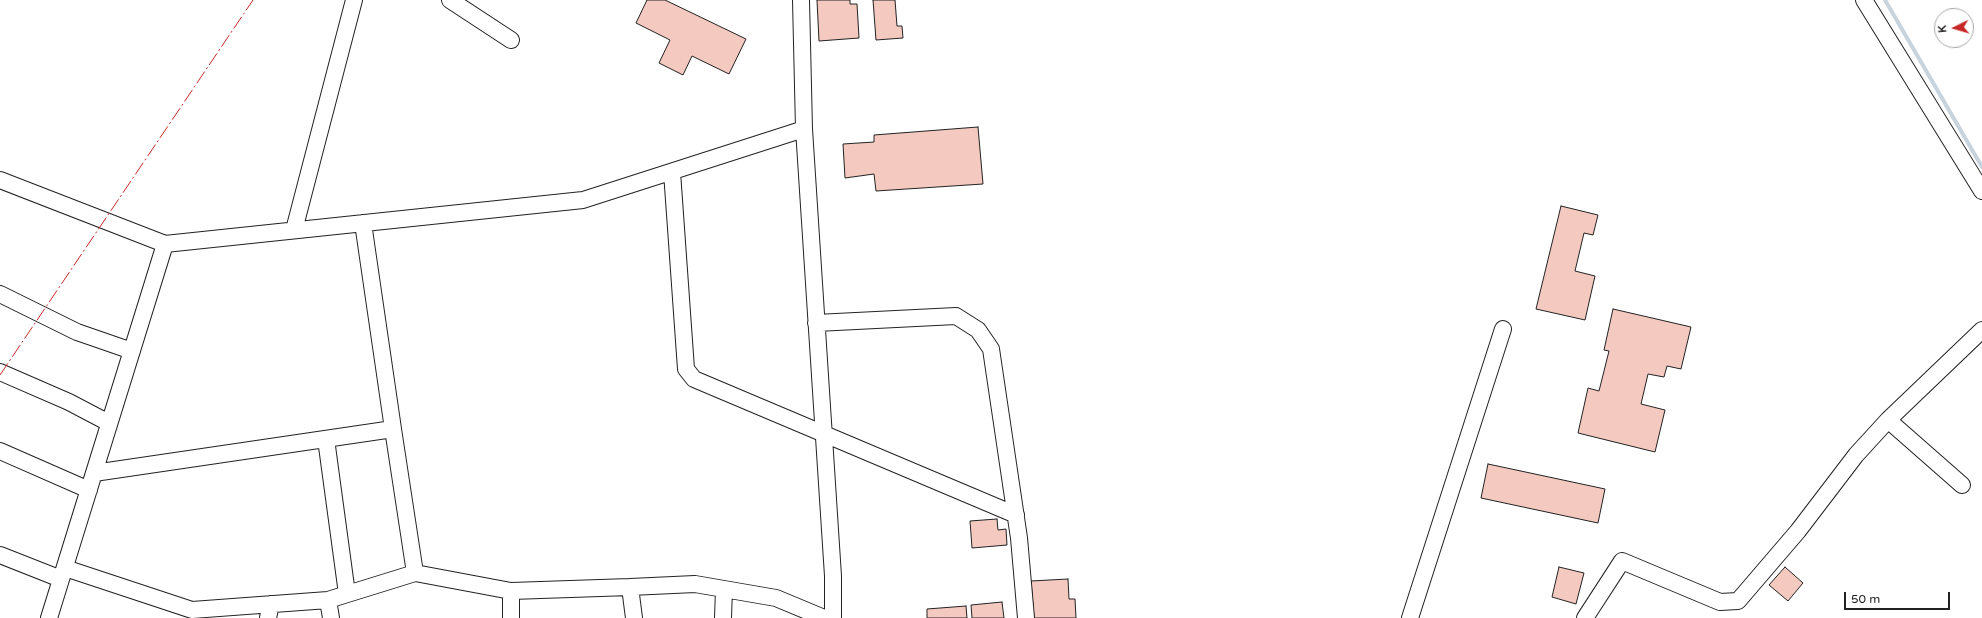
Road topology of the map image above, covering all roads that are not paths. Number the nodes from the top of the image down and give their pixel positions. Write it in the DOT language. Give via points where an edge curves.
graph roads {
  1 [pos="354,0"];
  2 [pos="450,0"];
  3 [pos="801,0"];
  4 [pos="1864,0"];
  5 [pos="511,40"];
  6 [pos="804,128"];
  7 [pos="672,172"];
  8 [pos="0,180"];
  9 [pos="1982,191"];
  10 [pos="363,222"];
  11 [pos="294,230"];
  12 [pos="165,244"];
  13 [pos="1,297"];
  14 [pos="816,323"];
  15 [pos="1503,329"];
  16 [pos="1982,330"];
  17 [pos="132,351"];
  18 [pos="0,372"];
  19 [pos="1888,420"];
  20 [pos="109,423"];
  21 [pos="393,429"];
  22 [pos="824,434"];
  23 [pos="326,439"];
  24 [pos="0,451"];
  25 [pos="94,473"];
  26 [pos="1962,485"];
  27 [pos="89,490"];
  28 [pos="1016,515"];
  29 [pos="0,555"];
  30 [pos="415,573"];
  31 [pos="63,574"];
  32 [pos="630,587"];
  33 [pos="724,588"];
  34 [pos="511,591"];
  35 [pos="347,594"];
  36 [pos="328,600"];
  37 [pos="269,611"];
  38 [pos="192,614"];
  39 [pos="49,618"];
  40 [pos="331,618"];
  41 [pos="511,618"];
  42 [pos="634,618"];
  43 [pos="723,618"];
  44 [pos="824,618"];
  45 [pos="833,618"];
  46 [pos="1026,618"];
  47 [pos="1410,618"];
  48 [pos="1585,618"];
  1 -- 11 [label="street"];
  2 -- 5 [label="street"];
  3 -- 6 [label="street"];
  4 -- 9 [label="street"];
  6 -- 7 [label="street"];
  6 -- 14 [label="street"];
  7 -- 10 [label="street" via="583,200"];
  7 -- 22 [label="street" via="686,369 694,379"];
  8 -- 12 [label="street"];
  10 -- 11 [label="street"];
  10 -- 21 [label="street"];
  11 -- 12 [label="street"];
  12 -- 17 [label="street"];
  13 -- 17 [label="street" via="77,332"];
  14 -- 22 [label="street"];
  14 -- 28 [label="street" via="956,316 978,330 992,349"];
  15 -- 47 [label="street"];
  16 -- 19 [label="street"];
  17 -- 20 [label="street"];
  18 -- 20 [label="street" via="69,402"];
  19 -- 26 [label="street"];
  19 -- 48 [label="street" via="1856,455 1798,531 1738,601 1720,602 1622,561"];
  20 -- 25 [label="street"];
  21 -- 23 [label="street"];
  21 -- 30 [label="street"];
  22 -- 28 [label="street"];
  22 -- 45 [label="street" via="833,576"];
  23 -- 25 [label="street"];
  23 -- 35 [label="street"];
  24 -- 27 [label="street"];
  25 -- 27 [label="street"];
  27 -- 31 [label="street"];
  28 -- 46 [label="street"];
  29 -- 31 [label="street"];
  30 -- 34 [label="street"];
  30 -- 35 [label="street"];
  31 -- 38 [label="street"];
  31 -- 39 [label="street"];
  32 -- 33 [label="street" via="695,584"];
  32 -- 34 [label="street"];
  32 -- 42 [label="street"];
  33 -- 43 [label="street"];
  33 -- 44 [label="street" via="776,598"];
  34 -- 41 [label="street"];
  35 -- 36 [label="street"];
  36 -- 37 [label="street"];
  36 -- 40 [label="street"];
  37 -- 38 [label="street"];
}
